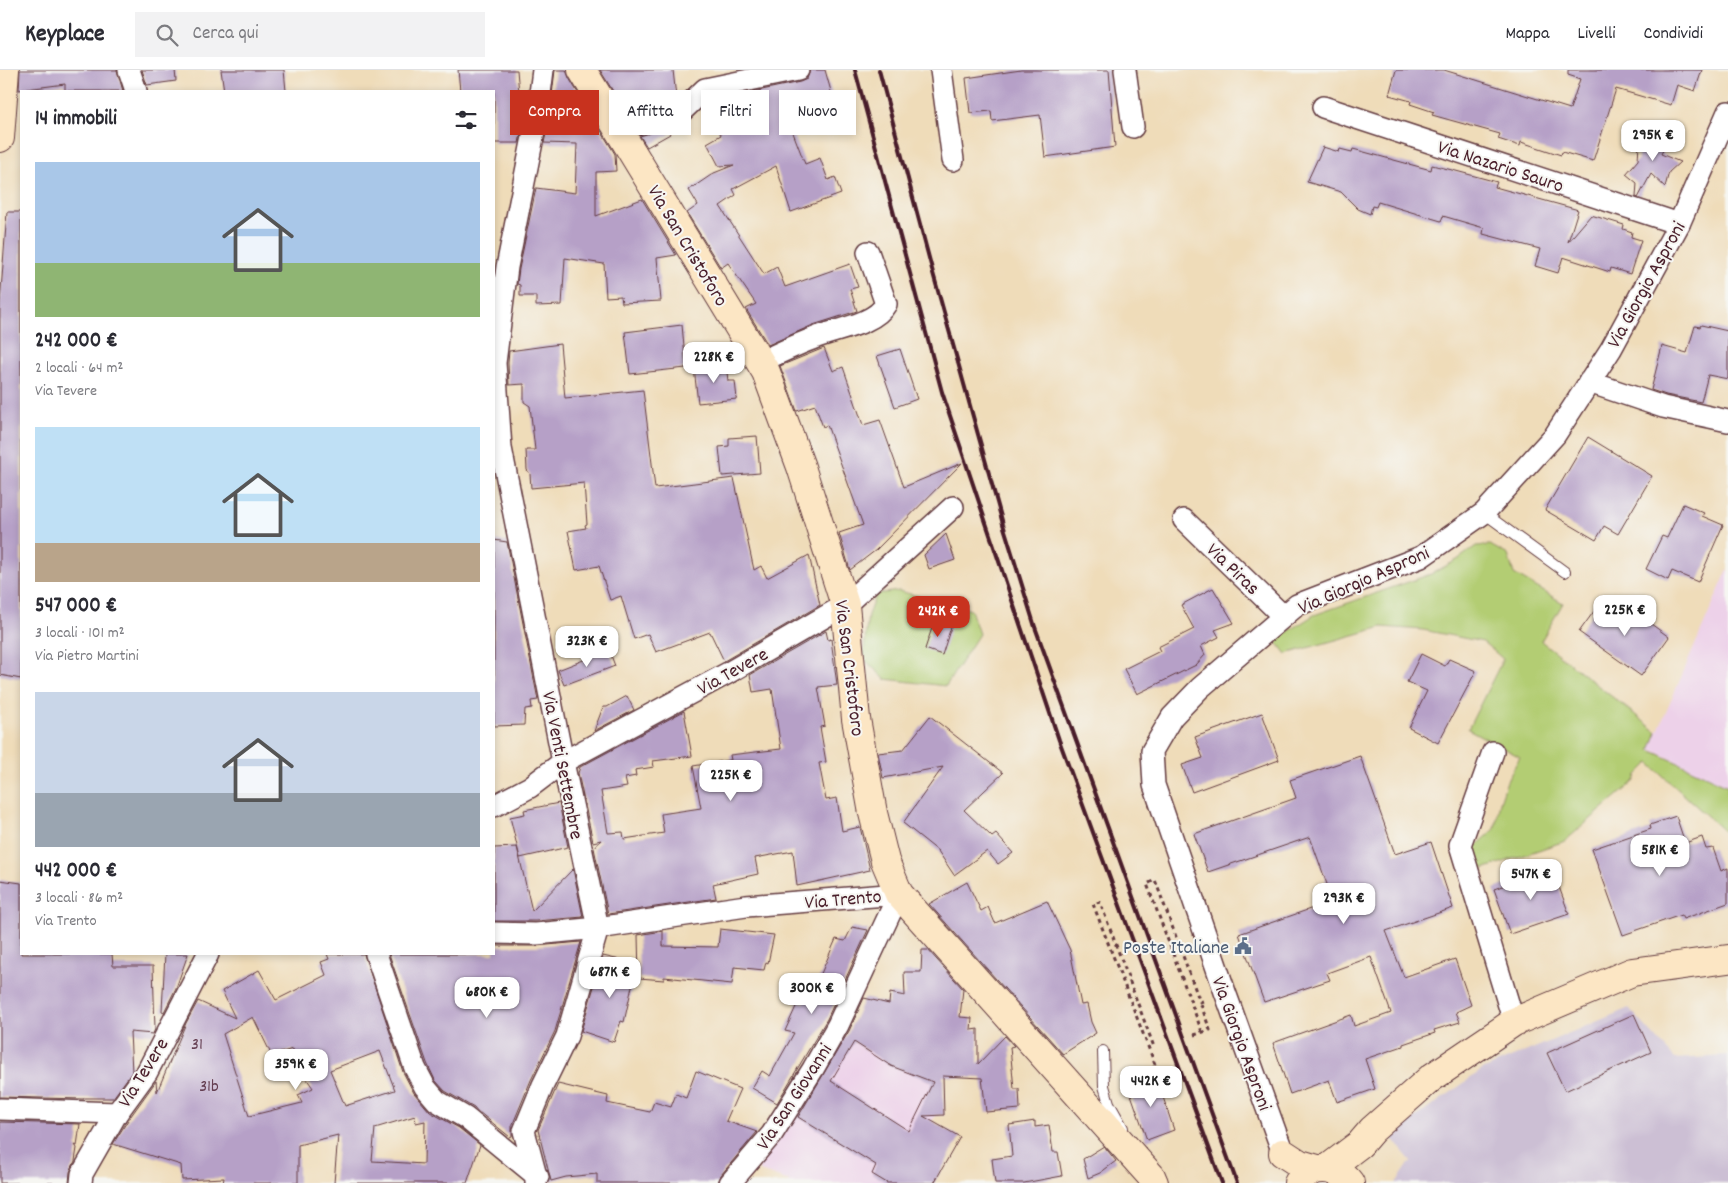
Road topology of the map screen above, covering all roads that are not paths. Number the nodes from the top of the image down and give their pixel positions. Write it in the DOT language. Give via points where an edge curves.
graph roads {
  1 [pos="6,70"];
  2 [pos="129,70"];
  3 [pos="543,70"];
  4 [pos="582,70"];
  5 [pos="798,70"];
  6 [pos="941,70"];
  7 [pos="1124,70"];
  8 [pos="136,90"];
  9 [pos="691,102"];
  10 [pos="1323,107"];
  11 [pos="1728,112"];
  12 [pos="609,114"];
  13 [pos="1133,127"];
  14 [pos="622,135"];
  15 [pos="0,138"];
  16 [pos="953,160"];
  17 [pos="1679,224"];
  18 [pos="868,252"];
  19 [pos="760,362"];
  20 [pos="1589,382"];
  21 [pos="1728,421"];
  22 [pos="498,448"];
  23 [pos="953,506"];
  24 [pos="1484,513"];
  25 [pos="1184,520"];
  26 [pos="1565,572"];
  27 [pos="845,604"];
  28 [pos="1284,616"];
  29 [pos="1493,752"];
  30 [pos="563,762"];
  31 [pos="495,806"];
  32 [pos="899,894"];
  33 [pos="598,928"];
  34 [pos="495,933"];
  35 [pos="207,955"];
  36 [pos="376,955"];
  37 [pos="1728,959"];
  38 [pos="1514,1022"];
  39 [pos="1103,1051"];
  40 [pos="0,1109"];
  41 [pos="117,1113"];
  42 [pos="1283,1153"];
  43 [pos="1329,1177"];
  44 [pos="539,1180"];
  45 [pos="1153,1180"];
  46 [pos="81,1183"];
  47 [pos="730,1183"];
  48 [pos="1292,1183"];
  1 -- 15 [label="street"];
  2 -- 8 [label="street"];
  3 -- 22 [label="street, Via Venti Settembre" via="537,117 507,267 495,363"];
  4 -- 12 [label="street, Via San Cristoforo"];
  5 -- 9 [label="street" via="705,89"];
  6 -- 16 [label="street"];
  7 -- 13 [label="street"];
  10 -- 17 [label="street, Via Nazario Sauro"];
  11 -- 17 [label="street, Via Giorgio Asproni"];
  14 -- 19 [label="street, Via San Cristoforo"];
  17 -- 20 [label="street, Via Giorgio Asproni" via="1611,349"];
  18 -- 19 [label="street" via="886,304 882,310 866,320"];
  19 -- 27 [label="street, Via San Cristoforo" via="801,467"];
  20 -- 21 [label="street" via="1663,407"];
  20 -- 24 [label="street, Via Giorgio Asproni" via="1555,435"];
  22 -- 30 [label="street, Via Venti Settembre"];
  23 -- 27 [label="street, Via Tevere"];
  24 -- 26 [label="lane"];
  24 -- 28 [label="street, Via Giorgio Asproni" via="1421,557 1297,605"];
  25 -- 28 [label="street, Via Piras"];
  27 -- 30 [label="street, Via Tevere" via="728,673"];
  27 -- 32 [label="street, Via San Cristoforo" via="857,728 873,813 885,860"];
  28 -- 42 [label="street, Via Giorgio Asproni" via="1200,688 1172,717 1152,751 1154,785"];
  29 -- 38 [label="street" via="1460,845"];
  30 -- 31 [label="street, Via Tevere" via="530,788"];
  30 -- 33 [label="street, Via Venti Settembre"];
  32 -- 33 [label="street, Via Trento" via="746,906"];
  32 -- 45 [label="street, Via Trento"];
  32 -- 47 [label="street, Via San Giovanni" via="838,1025 813,1069 772,1134"];
  33 -- 34 [label="street, Via Trento" via="536,934"];
  33 -- 44 [label="street, Via Venti Settembre" via="567,1036 524,1131"];
  35 -- 41 [label="street, Via Tevere" via="147,1072"];
  36 -- 44 [label="street" via="414,1068 426,1086 437,1101 466,1118"];
  37 -- 38 [label="street" via="1632,972"];
  38 -- 43 [label="street" via="1431,1078 1372,1130"];
  39 -- 45 [label="lane" via="1104,1086 1109,1103"];
  40 -- 41 [label="street, Via Tevere"];
  41 -- 46 [label="street" via="82,1174"];
  42 -- 43 [label="street"];
  42 -- 48 [label="street, Via Giorgio Asproni"];
}
